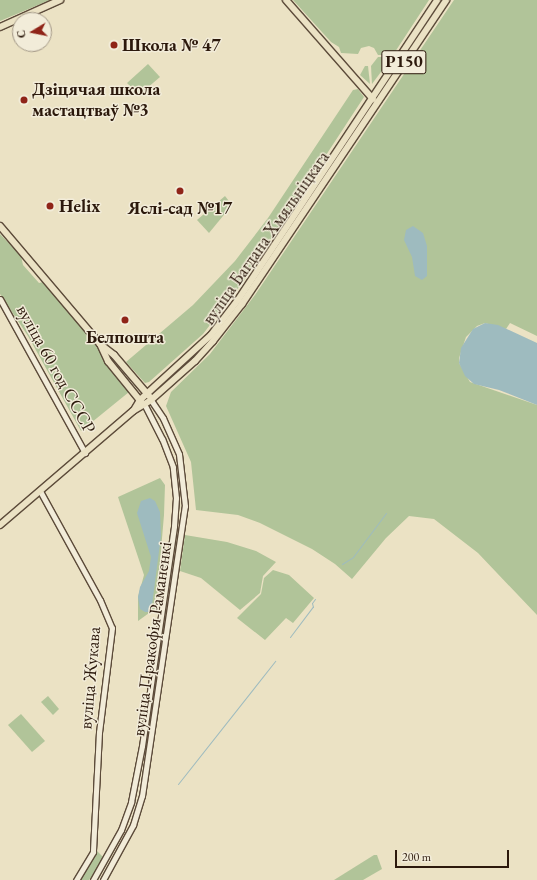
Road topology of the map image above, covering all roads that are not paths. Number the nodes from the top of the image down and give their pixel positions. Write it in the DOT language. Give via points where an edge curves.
graph roads {
  1 [pos="60,0"];
  2 [pos="286,0"];
  3 [pos="437,0"];
  4 [pos="446,0"];
  5 [pos="0,27"];
  6 [pos="374,100"];
  7 [pos="0,226"];
  8 [pos="0,299"];
  9 [pos="100,344"];
  10 [pos="147,394"];
  11 [pos="140,400"];
  12 [pos="151,400"];
  13 [pos="145,405"];
  14 [pos="133,411"];
  15 [pos="85,453"];
  16 [pos="40,492"];
  17 [pos="0,525"];
  18 [pos="156,656"];
  19 [pos="164,657"];
  20 [pos="106,860"];
  21 [pos="113,865"];
  22 [pos="76,880"];
  23 [pos="93,880"];
  24 [pos="103,880"];
  1 -- 5 [label="main road"];
  2 -- 6 [label="main road"];
  3 -- 6 [label="main road, Р150"];
  4 -- 6 [label="main road, Р150"];
  6 -- 10 [label="main road, вуліца Багдана Хмяльніцкага" via="223,320 192,353"];
  6 -- 12 [label="main road, вуліца Багдана Хмяльніцкага" via="227,324 195,361"];
  7 -- 9 [label="main road, вуліца 60 год СССР"];
  8 -- 15 [label="street, вуліца 60 год СССР"];
  9 -- 10 [label="main road, вуліца 60 год СССР" via="114,355"];
  9 -- 11 [label="main road, вуліца 60 год СССР" via="108,361"];
  10 -- 11 [label="main road, вуліца Багдана Хмяльніцкага"];
  10 -- 12 [label="main road, вуліца 60 год СССР"];
  11 -- 13 [label="main road, вуліца 60 год СССР"];
  11 -- 14 [label="main road, вуліца Багдана Хмяльніцкага"];
  12 -- 13 [label="main road, вуліца Багдана Хмяльніцкага"];
  12 -- 19 [label="street, вуліца Пракофія Раманенкі" via="163,418 178,454 184,489 183,527"];
  13 -- 14 [label="main road, вуліца Багдана Хмяльніцкага"];
  13 -- 18 [label="street, вуліца Пракофія Раманенкі" via="168,453 176,482 174,526"];
  14 -- 15 [label="main road, вуліца Багдана Хмяльніцкага"];
  15 -- 16 [label="main road, вуліца Багдана Хмяльніцкага"];
  16 -- 17 [label="main road, вуліца Багдана Хмяльніцкага"];
  16 -- 22 [label="street, вуліца Жукава" via="100,600 112,628 99,732 93,852"];
  18 -- 19 [label="street" via="160,652"];
  18 -- 20 [label="street, вуліца Пракофія Раманенкі" via="131,802"];
  19 -- 21 [label="street, вуліца Пракофія Раманенкі" via="142,796 133,825"];
  20 -- 21 [label="street" via="107,866"];
  20 -- 23 [label="street, вуліца Пракофія Раманенкі"];
  21 -- 24 [label="street, вуліца Пракофія Раманенкі"];
}
